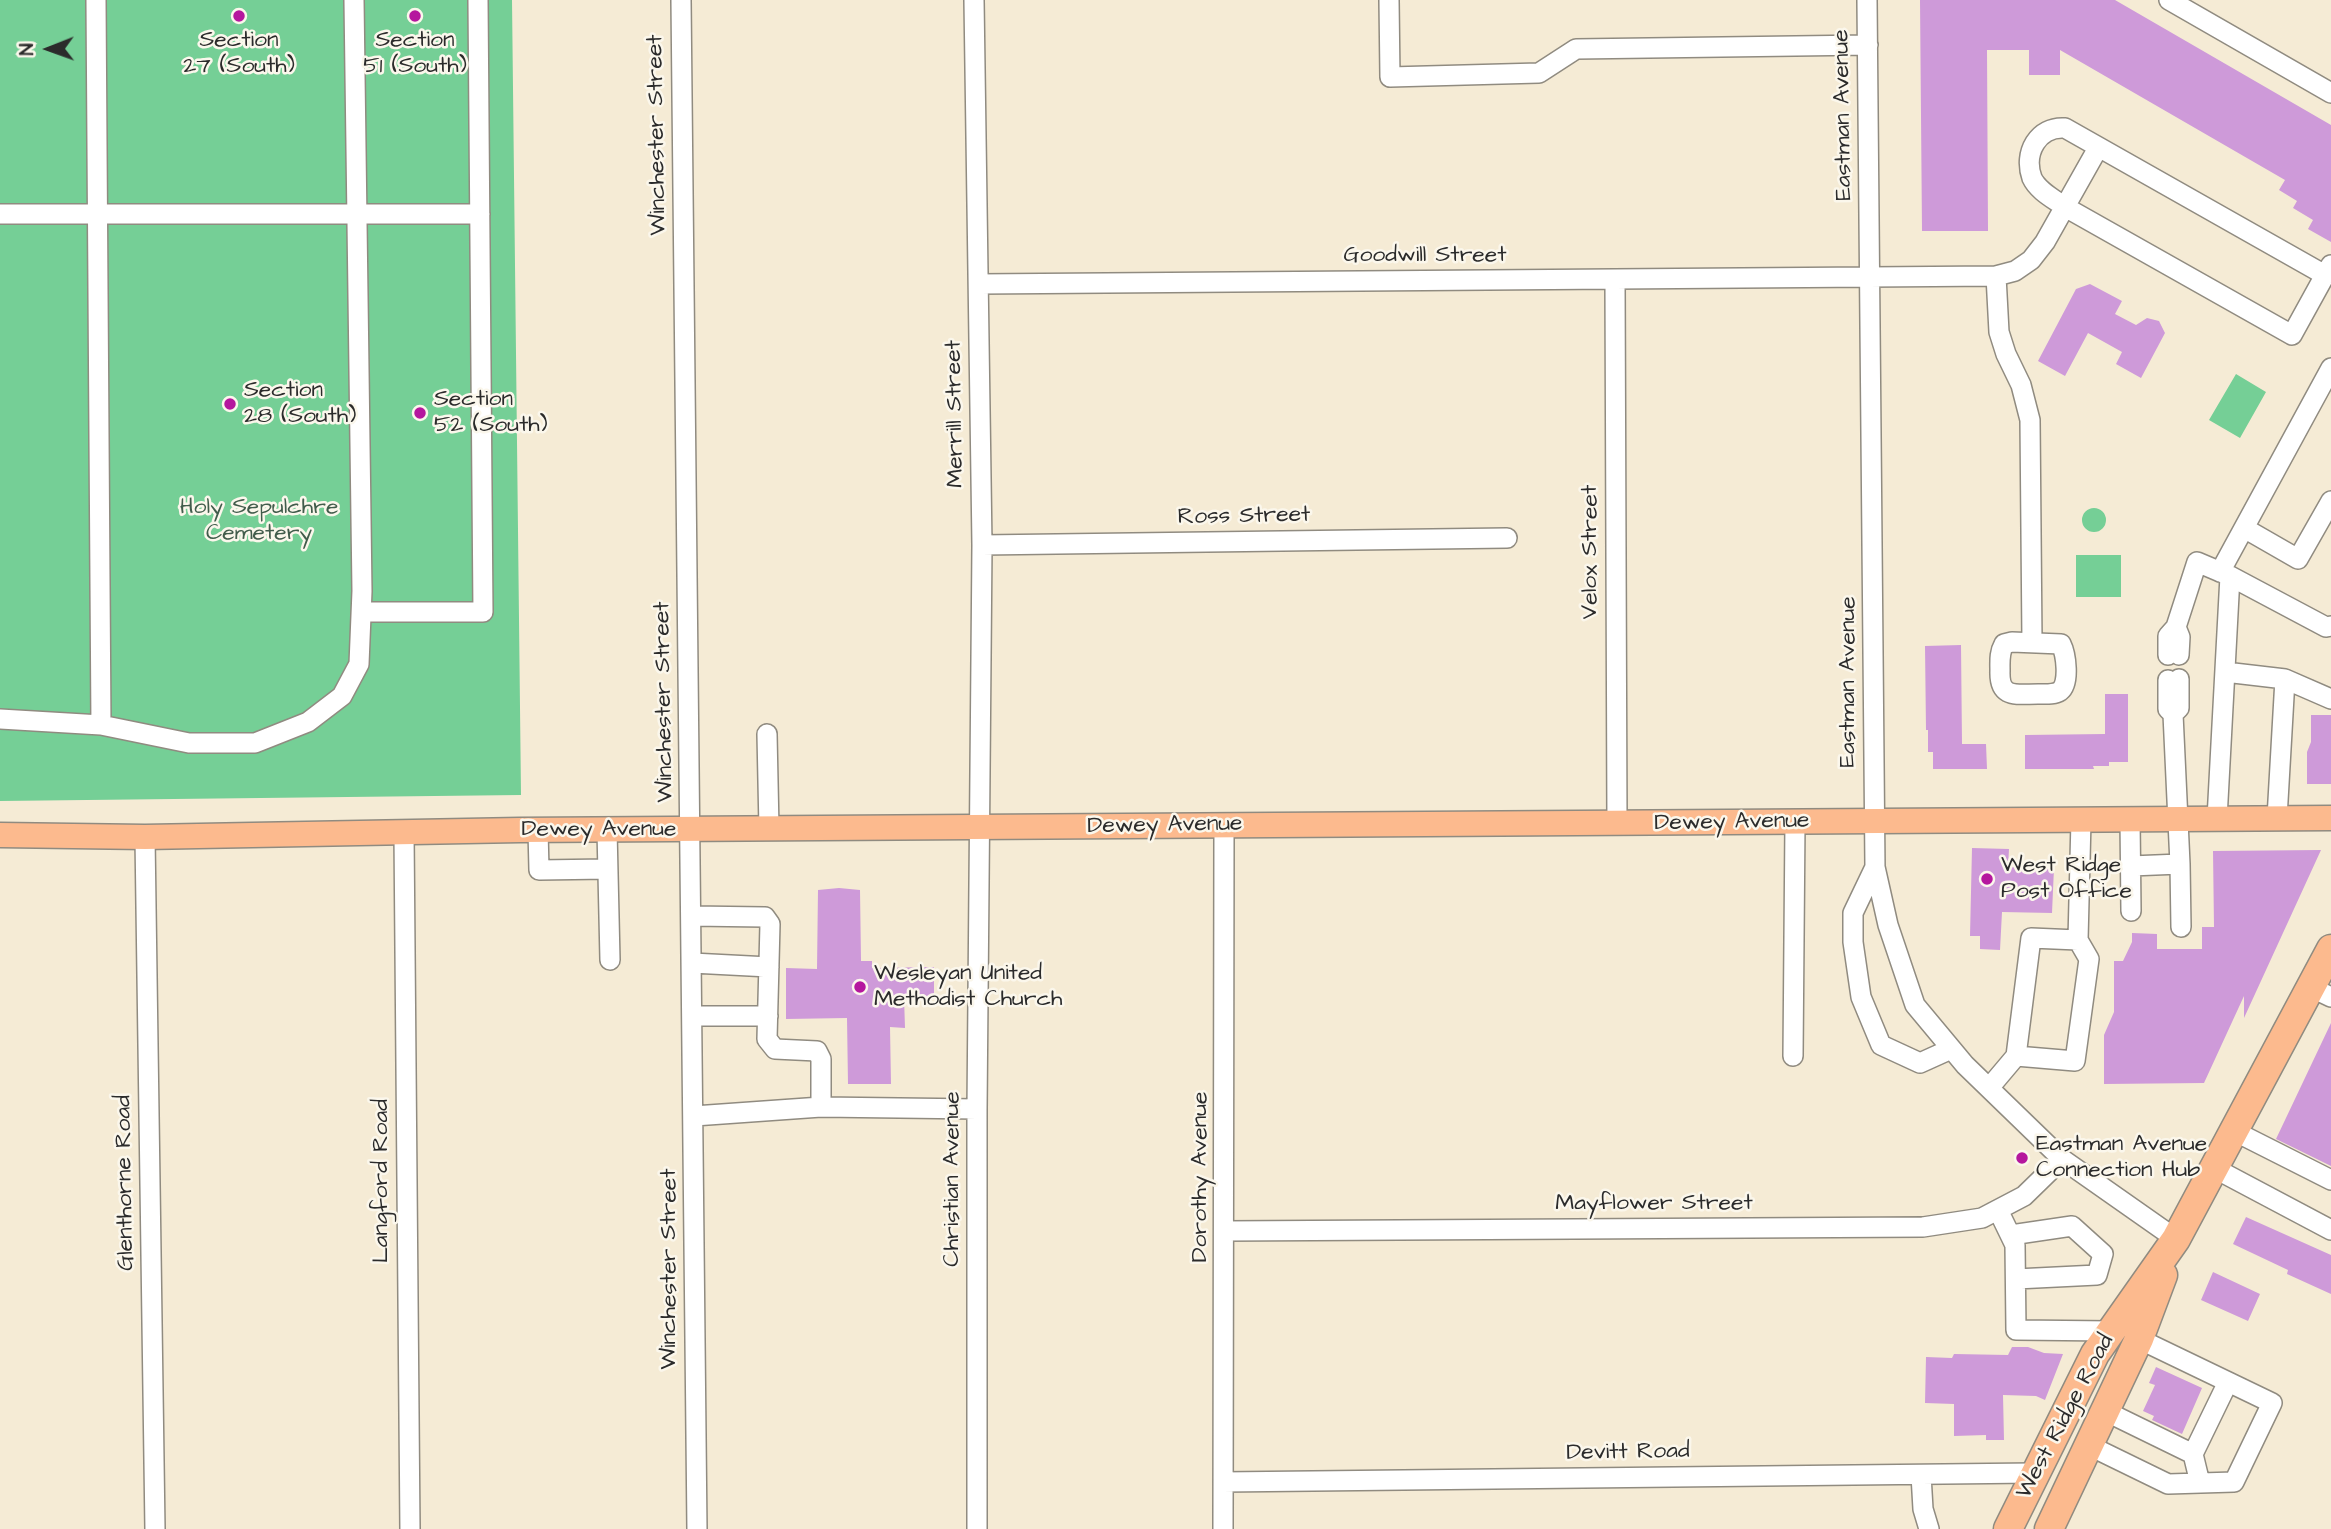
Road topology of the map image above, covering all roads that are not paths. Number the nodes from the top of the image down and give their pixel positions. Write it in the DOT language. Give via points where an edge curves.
graph roads {
  1 [pos="96,0"];
  2 [pos="354,0"];
  3 [pos="478,0"];
  4 [pos="681,0"];
  5 [pos="974,0"];
  6 [pos="1389,0"];
  7 [pos="1867,0"];
  8 [pos="2169,0"];
  9 [pos="1868,45"];
  10 [pos="2331,93"];
  11 [pos="2098,148"];
  12 [pos="2065,207"];
  13 [pos="97,213"];
  14 [pos="357,213"];
  15 [pos="0,214"];
  16 [pos="480,214"];
  17 [pos="2328,270"];
  18 [pos="1996,276"];
  19 [pos="1871,278"];
  20 [pos="1615,280"];
  21 [pos="979,284"];
  22 [pos="2331,368"];
  23 [pos="2313,399"];
  24 [pos="2331,409"];
  25 [pos="2329,510"];
  26 [pos="2244,528"];
  27 [pos="1507,538"];
  28 [pos="982,545"];
  29 [pos="2225,574"];
  30 [pos="362,612"];
  31 [pos="2331,626"];
  32 [pos="2032,642"];
  33 [pos="2174,655"];
  34 [pos="2225,673"];
  35 [pos="2174,679"];
  36 [pos="2285,679"];
  37 [pos="2331,699"];
  38 [pos="0,719"];
  39 [pos="102,725"];
  40 [pos="768,734"];
  41 [pos="2179,818"];
  42 [pos="2277,818"];
  43 [pos="2331,818"];
  44 [pos="2130,819"];
  45 [pos="2217,819"];
  46 [pos="2081,820"];
  47 [pos="1875,821"];
  48 [pos="1795,822"];
  49 [pos="1617,824"];
  50 [pos="1224,825"];
  51 [pos="979,828"];
  52 [pos="691,829"];
  53 [pos="769,829"];
  54 [pos="538,830"];
  55 [pos="607,830"];
  56 [pos="404,832"];
  57 [pos="0,835"];
  58 [pos="145,836"];
  59 [pos="2180,864"];
  60 [pos="2131,866"];
  61 [pos="1875,867"];
  62 [pos="607,869"];
  63 [pos="2131,911"];
  64 [pos="692,916"];
  65 [pos="2180,927"];
  66 [pos="2078,940"];
  67 [pos="2331,949"];
  68 [pos="610,960"];
  69 [pos="692,963"];
  70 [pos="769,967"];
  71 [pos="2321,992"];
  72 [pos="693,1016"];
  73 [pos="768,1016"];
  74 [pos="1951,1049"];
  75 [pos="1793,1056"];
  76 [pos="2017,1056"];
  77 [pos="1989,1088"];
  78 [pos="821,1107"];
  79 [pos="977,1109"];
  80 [pos="694,1116"];
  81 [pos="2234,1131"];
  82 [pos="2062,1159"];
  83 [pos="2214,1168"];
  84 [pos="2331,1180"];
  85 [pos="1998,1210"];
  86 [pos="2331,1230"];
  87 [pos="1225,1231"];
  88 [pos="2011,1235"];
  89 [pos="2176,1239"];
  90 [pos="2015,1279"];
  91 [pos="2112,1331"];
  92 [pos="2139,1339"];
  93 [pos="2228,1382"];
  94 [pos="2105,1411"];
  95 [pos="2088,1444"];
  96 [pos="2193,1454"];
  97 [pos="2034,1473"];
  98 [pos="1922,1475"];
  99 [pos="1223,1482"];
  100 [pos="2200,1483"];
  101 [pos="155,1529"];
  102 [pos="410,1529"];
  103 [pos="697,1529"];
  104 [pos="977,1529"];
  105 [pos="1223,1529"];
  106 [pos="1929,1529"];
  107 [pos="2008,1529"];
  108 [pos="2049,1529"];
  1 -- 13 [label="street"];
  2 -- 14 [label="street"];
  3 -- 16 [label="street"];
  4 -- 52 [label="street, Winchester Street"];
  5 -- 21 [label="street, Merrill Street"];
  6 -- 9 [label="street" via="1390,77 1539,73 1576,49"];
  7 -- 9 [label="street, Eastman Avenue"];
  8 -- 10 [label="street"];
  9 -- 19 [label="street, Eastman Avenue"];
  11 -- 12 [label="street"];
  11 -- 12 [label="street" via="2065,128 2053,127 2037,138 2030,165 2032,178"];
  11 -- 17 [label="street"];
  12 -- 17 [label="street" via="2292,335"];
  12 -- 18 [label="street" via="2031,260"];
  13 -- 14 [label="street"];
  13 -- 15 [label="street"];
  13 -- 39 [label="street"];
  14 -- 16 [label="street"];
  14 -- 30 [label="street"];
  16 -- 30 [label="street" via="483,612"];
  18 -- 19 [label="street, Goodwill Street"];
  18 -- 32 [label="street" via="1999,332 2030,420"];
  19 -- 20 [label="street, Goodwill Street"];
  19 -- 47 [label="street, Eastman Avenue"];
  20 -- 21 [label="street, Goodwill Street"];
  20 -- 49 [label="street, Velox Street"];
  21 -- 28 [label="street, Merrill Street"];
  22 -- 23 [label="street"];
  23 -- 24 [label="street"];
  23 -- 26 [label="street"];
  25 -- 26 [label="street" via="2298,559"];
  26 -- 29 [label="street"];
  27 -- 28 [label="street, Ross Street"];
  28 -- 51 [label="street, Merrill Street"];
  29 -- 31 [label="street"];
  29 -- 33 [label="street" via="2197,562 2176,627 2180,637"];
  29 -- 34 [label="street"];
  30 -- 39 [label="street" via="359,664 342,696 308,722 255,743 189,743"];
  34 -- 36 [label="street"];
  34 -- 45 [label="street"];
  35 -- 41 [label="street" via="2168,709 2173,715"];
  36 -- 37 [label="street"];
  36 -- 42 [label="street"];
  38 -- 39 [label="street"];
  40 -- 53 [label="street"];
  41 -- 44 [label="main road, Dewey Avenue"];
  41 -- 45 [label="main road, Dewey Avenue"];
  41 -- 59 [label="street"];
  42 -- 43 [label="main road, Dewey Avenue"];
  42 -- 45 [label="main road, Dewey Avenue"];
  44 -- 46 [label="main road, Dewey Avenue"];
  44 -- 60 [label="street"];
  46 -- 47 [label="main road, Dewey Avenue"];
  46 -- 66 [label="street"];
  47 -- 48 [label="main road, Dewey Avenue"];
  47 -- 61 [label="street, Eastman Avenue"];
  48 -- 49 [label="main road, Dewey Avenue"];
  48 -- 75 [label="street"];
  49 -- 50 [label="main road, Dewey Avenue"];
  50 -- 51 [label="main road, Dewey Avenue"];
  50 -- 87 [label="street, Dorothy Avenue"];
  51 -- 53 [label="main road, Dewey Avenue"];
  51 -- 79 [label="street, Christian Avenue"];
  52 -- 53 [label="main road, Dewey Avenue"];
  52 -- 55 [label="main road, Dewey Avenue"];
  52 -- 64 [label="street, Winchester Street"];
  54 -- 55 [label="main road, Dewey Avenue"];
  54 -- 56 [label="main road, Dewey Avenue"];
  54 -- 62 [label="street" via="539,870"];
  55 -- 62 [label="street"];
  56 -- 58 [label="main road, Dewey Avenue"];
  56 -- 102 [label="street, Langford Road"];
  57 -- 58 [label="main road, Dewey Avenue"];
  58 -- 101 [label="street, Glenthorne Road"];
  59 -- 60 [label="street"];
  59 -- 65 [label="street"];
  60 -- 63 [label="street"];
  61 -- 74 [label="street, Eastman Avenue" via="1888,925 1916,1005"];
  61 -- 74 [label="street" via="1853,913 1853,942 1861,997 1881,1045 1920,1063"];
  62 -- 68 [label="street"];
  64 -- 69 [label="street, Winchester Street"];
  64 -- 70 [label="street" via="765,917 770,924"];
  66 -- 76 [label="street" via="2031,938"];
  66 -- 76 [label="street" via="2089,958 2075,1061"];
  67 -- 71 [label="highway, West Ridge Road"];
  69 -- 70 [label="street"];
  69 -- 72 [label="street, Winchester Street"];
  70 -- 73 [label="street"];
  71 -- 81 [label="highway, West Ridge Road"];
  72 -- 73 [label="street"];
  72 -- 80 [label="street, Winchester Street"];
  73 -- 78 [label="street" via="767,1039 775,1049 817,1051"];
  74 -- 77 [label="street, Eastman Avenue"];
  76 -- 77 [label="street"];
  77 -- 82 [label="street, Eastman Avenue"];
  78 -- 79 [label="street"];
  78 -- 80 [label="street"];
  79 -- 104 [label="street, Christian Avenue"];
  80 -- 103 [label="street, Winchester Street"];
  81 -- 83 [label="highway, West Ridge Road"];
  81 -- 84 [label="street"];
  82 -- 85 [label="street, Mayflower Street" via="2024,1196"];
  82 -- 89 [label="street, Eastman Avenue"];
  83 -- 86 [label="street"];
  83 -- 89 [label="highway, West Ridge Road"];
  85 -- 87 [label="street, Mayflower Street" via="1982,1218 1923,1227"];
  85 -- 88 [label="street"];
  87 -- 99 [label="street, Dorothy Avenue"];
  88 -- 90 [label="street"];
  88 -- 90 [label="street" via="2072,1226 2103,1254 2096,1275"];
  89 -- 91 [label="highway, West Ridge Road"];
  89 -- 92 [label="highway, West Ridge Road"];
  90 -- 91 [label="street" via="2016,1330"];
  91 -- 97 [label="highway, West Ridge Road" via="2095,1354"];
  92 -- 93 [label="street"];
  92 -- 94 [label="highway, West Ridge Road"];
  93 -- 96 [label="street"];
  93 -- 100 [label="street" via="2272,1403 2234,1482"];
  94 -- 95 [label="highway, West Ridge Road"];
  94 -- 96 [label="street"];
  95 -- 100 [label="street" via="2168,1484"];
  95 -- 108 [label="highway, West Ridge Road"];
  96 -- 100 [label="street"];
  97 -- 98 [label="street, Devitt Road"];
  97 -- 107 [label="highway, West Ridge Road"];
  98 -- 99 [label="street, Devitt Road"];
  98 -- 106 [label="street"];
  99 -- 105 [label="street, Dorothy Avenue"];
}
